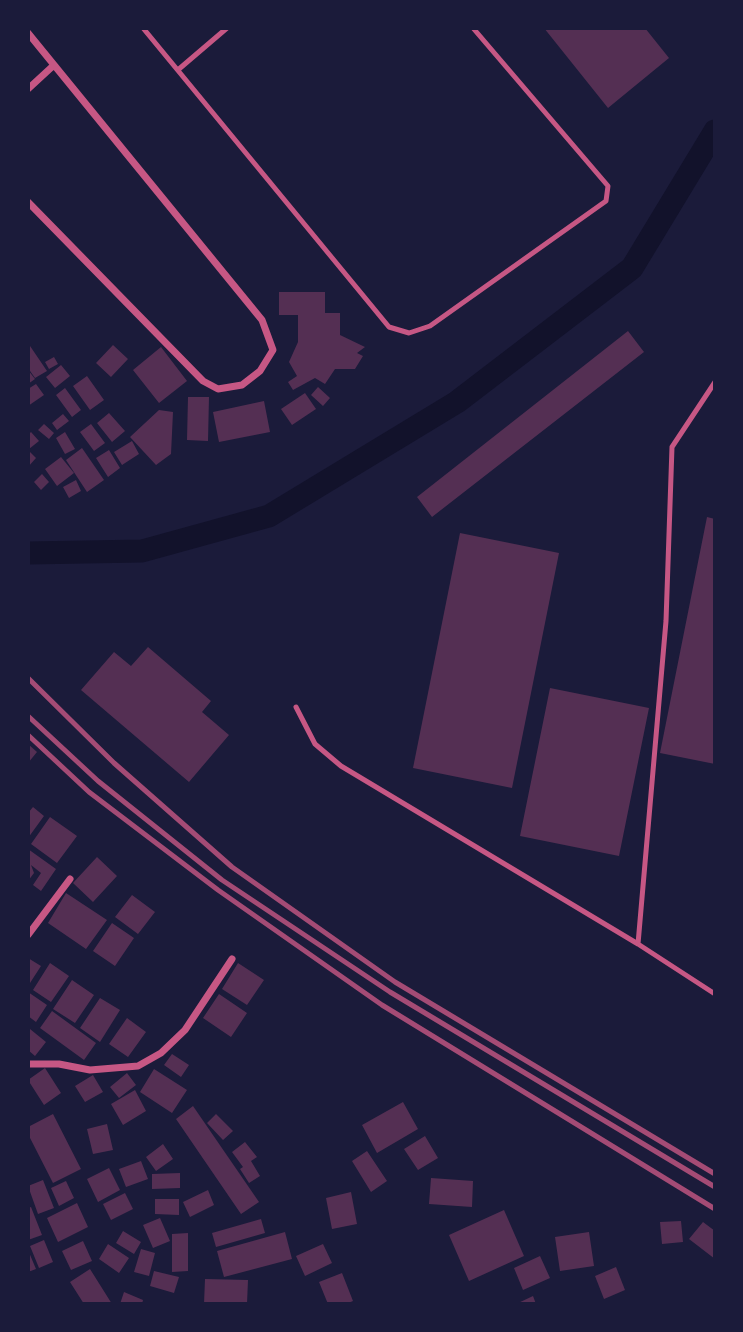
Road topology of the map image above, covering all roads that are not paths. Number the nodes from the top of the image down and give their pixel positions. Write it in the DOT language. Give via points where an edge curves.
graph roads {
  1 [pos="143,28"];
  2 [pos="227,28"];
  3 [pos="473,28"];
  4 [pos="28,33"];
  5 [pos="54,65"];
  6 [pos="179,69"];
  7 [pos="28,89"];
  8 [pos="28,202"];
  9 [pos="715,382"];
  10 [pos="296,707"];
  11 [pos="69,879"];
  12 [pos="28,935"];
  13 [pos="638,944"];
  14 [pos="232,959"];
  15 [pos="715,994"];
  16 [pos="28,1064"];
  1 -- 6 [label="lane"];
  2 -- 6 [label="lane"];
  3 -- 6 [label="lane" via="608,187 606,201 430,326 409,333 389,327"];
  4 -- 5 [label="street"];
  5 -- 7 [label="street"];
  5 -- 8 [label="street" via="262,320 273,350 260,371 242,385 218,389 203,381"];
  9 -- 13 [label="lane" via="672,447 666,621"];
  10 -- 13 [label="lane" via="315,744 341,766"];
  11 -- 12 [label="street"];
  13 -- 15 [label="lane"];
  14 -- 16 [label="street" via="185,1030 161,1053 138,1066 90,1070"];
}
